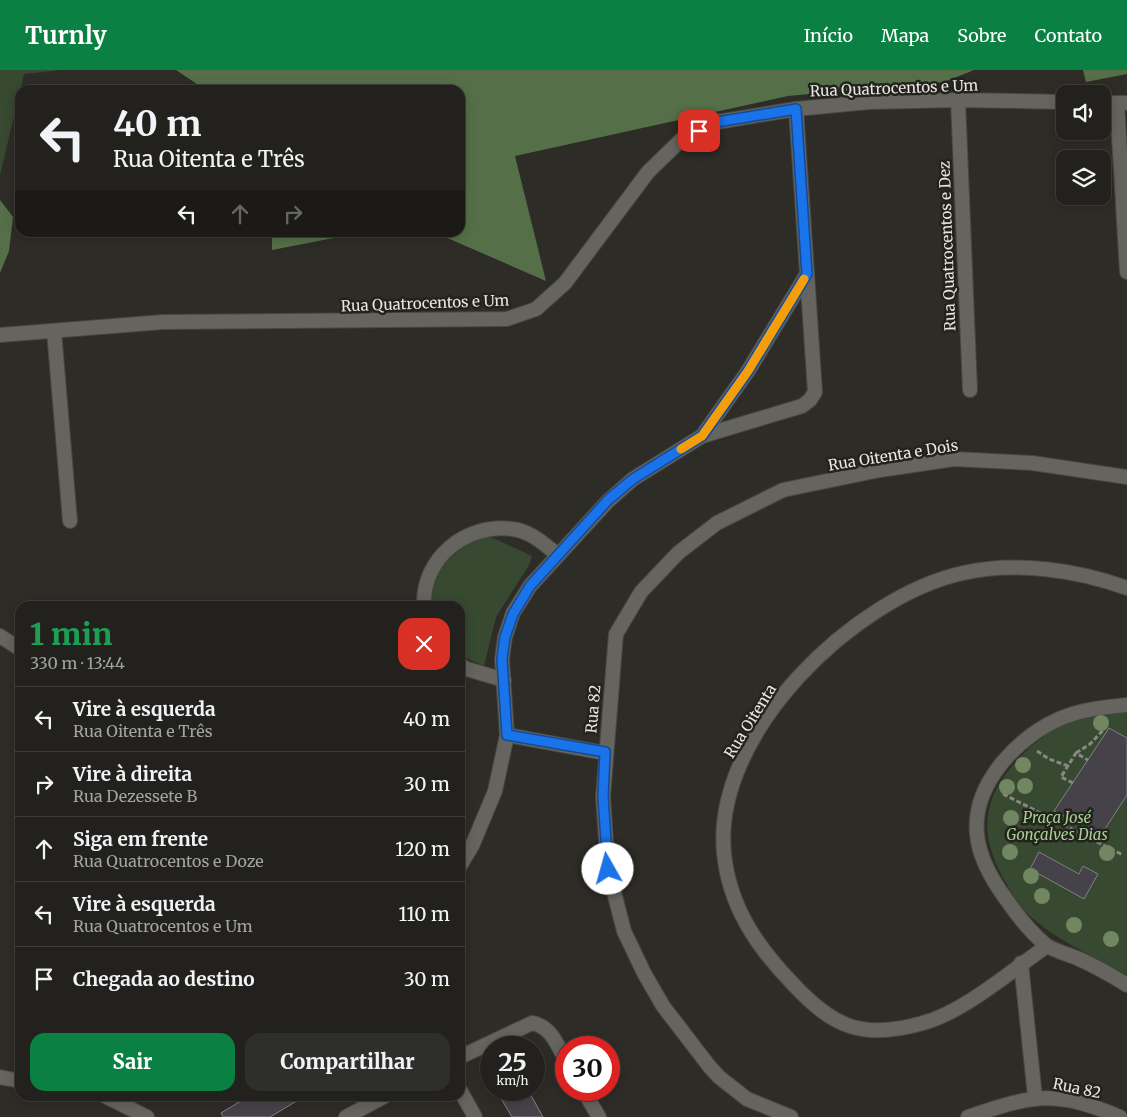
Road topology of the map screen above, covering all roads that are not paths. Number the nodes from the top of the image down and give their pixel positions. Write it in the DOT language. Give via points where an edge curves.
graph roads {
  1 [pos="958,100"];
  2 [pos="1056,102"];
  3 [pos="1122,103"];
  4 [pos="796,109"];
  5 [pos="1127,272"];
  6 [pos="807,274"];
  7 [pos="54,331"];
  8 [pos="0,335"];
  9 [pos="970,390"];
  10 [pos="702,436"];
  11 [pos="1127,477"];
  12 [pos="783,490"];
  13 [pos="70,521"];
  14 [pos="558,555"];
  15 [pos="1127,588"];
  16 [pos="424,601"];
  17 [pos="0,636"];
  18 [pos="15,646"];
  19 [pos="465,667"];
  20 [pos="504,680"];
  21 [pos="1127,705"];
  22 [pos="507,735"];
  23 [pos="605,752"];
  24 [pos="465,858"];
  25 [pos="1047,946"];
  26 [pos="1021,963"];
  27 [pos="1127,985"];
  28 [pos="555,1041"];
  29 [pos="465,1055"];
  30 [pos="0,1077"];
  31 [pos="15,1080"];
  32 [pos="1035,1097"];
  33 [pos="465,1099"];
  34 [pos="115,1101"];
  35 [pos="376,1101"];
  36 [pos="589,1101"];
  37 [pos="147,1117"];
  38 [pos="346,1117"];
  39 [pos="475,1117"];
  40 [pos="598,1117"];
  41 [pos="791,1117"];
  42 [pos="968,1117"];
  43 [pos="1120,1117"];
  1 -- 2 [label="street, Rua Quatrocentos e Um"];
  1 -- 4 [label="street, Rua Quatrocentos e Um" via="869,102"];
  1 -- 9 [label="street, Rua Quatrocentos e Dez"];
  3 -- 5 [label="street"];
  4 -- 6 [label="street"];
  4 -- 7 [label="street, Rua Quatrocentos e Um" via="717,122 681,140 648,172 565,283 536,309 507,320 163,322"];
  6 -- 10 [label="street" via="748,371"];
  6 -- 10 [label="street" via="815,392 810,400 802,406"];
  7 -- 8 [label="street, Rua Quatrocentos e Um"];
  7 -- 13 [label="street"];
  10 -- 14 [label="street" via="633,479 608,500"];
  11 -- 12 [label="street, Rua Oitenta e Dois" via="1032,463 954,459"];
  12 -- 23 [label="street, Rua 82" via="716,523 678,553 641,592 616,634"];
  14 -- 16 [label="street" via="534,536 513,529 484,529 462,538 443,552 432,567"];
  14 -- 20 [label="street" via="530,586 513,614 505,637"];
  15 -- 26 [label="street, Rua Oitenta" via="1098,578 1059,571 1004,568 964,572 913,590 848,629 796,679 752,742 730,792 723,836 724,853 740,914 756,942 825,1015 840,1023 874,1030 891,1030 926,1022 962,1004"];
  17 -- 18 [label="street"];
  19 -- 20 [label="street"];
  20 -- 22 [label="street"];
  21 -- 25 [label="street" via="1085,711 1042,728 1004,761 987,787 979,809 978,843 984,862 1011,905"];
  22 -- 23 [label="street"];
  22 -- 24 [label="street" via="494,791"];
  23 -- 41 [label="street, Rua 82" via="603,797 608,869 624,931 644,973 680,1030 719,1077 747,1099"];
  25 -- 26 [label="street, Rua Oitenta"];
  25 -- 27 [label="street" via="1088,963"];
  26 -- 32 [label="street"];
  28 -- 29 [label="street" via="549,1030 532,1023"];
  30 -- 31 [label="street"];
  32 -- 42 [label="street, Rua 82"];
  32 -- 43 [label="street, Rua 82" via="1074,1100"];
  33 -- 39 [label="street"];
  34 -- 37 [label="street"];
  35 -- 38 [label="street"];
  36 -- 40 [label="street"];
}
